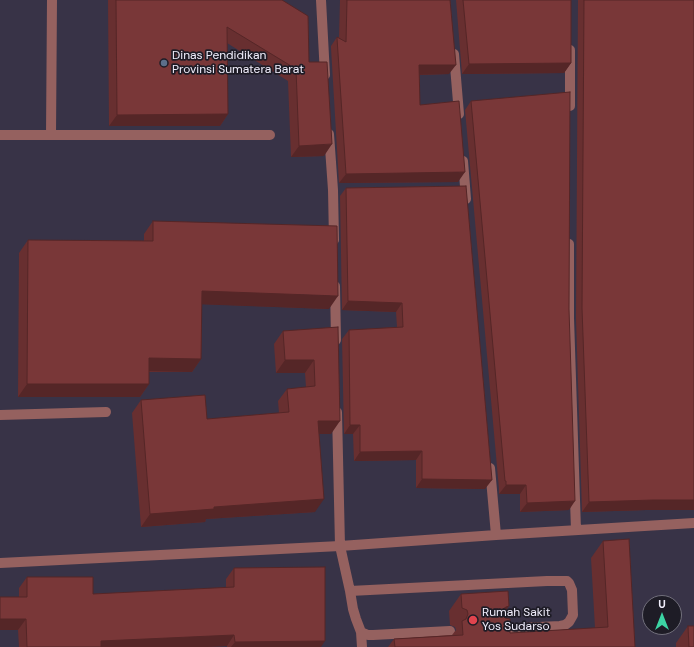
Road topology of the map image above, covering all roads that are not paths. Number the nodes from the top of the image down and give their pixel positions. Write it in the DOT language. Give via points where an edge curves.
graph roads {
  1 [pos="52,0"];
  2 [pos="321,0"];
  3 [pos="570,39"];
  4 [pos="452,41"];
  5 [pos="326,87"];
  6 [pos="570,117"];
  7 [pos="460,126"];
  8 [pos="329,127"];
  9 [pos="0,135"];
  10 [pos="51,135"];
  11 [pos="270,135"];
  12 [pos="462,149"];
  13 [pos="467,212"];
  14 [pos="569,231"];
  15 [pos="334,253"];
  16 [pos="335,277"];
  17 [pos="336,348"];
  18 [pos="337,404"];
  19 [pos="106,412"];
  20 [pos="0,415"];
  21 [pos="489,456"];
  22 [pos="694,523"];
  23 [pos="576,530"];
  24 [pos="496,535"];
  25 [pos="340,546"];
  26 [pos="0,563"];
  27 [pos="350,591"];
  28 [pos="497,629"];
  29 [pos="450,631"];
  30 [pos="361,632"];
  31 [pos="362,647"];
  1 -- 10 [label="street"];
  2 -- 5 [label="street"];
  3 -- 6 [label="street"];
  4 -- 7 [label="street"];
  8 -- 15 [label="street" via="337,190"];
  9 -- 10 [label="street"];
  10 -- 11 [label="street"];
  12 -- 13 [label="street" via="462,188"];
  14 -- 23 [label="street" via="569,318"];
  16 -- 17 [label="street"];
  18 -- 25 [label="street"];
  19 -- 20 [label="street"];
  21 -- 24 [label="street"];
  22 -- 23 [label="street"];
  23 -- 24 [label="street"];
  24 -- 25 [label="street"];
  25 -- 26 [label="street"];
  25 -- 27 [label="street"];
  27 -- 28 [label="street" via="547,580 569,583 572,590 573,615 565,625"];
  27 -- 30 [label="street"];
  29 -- 30 [label="street" via="373,635"];
  30 -- 31 [label="street"];
}
